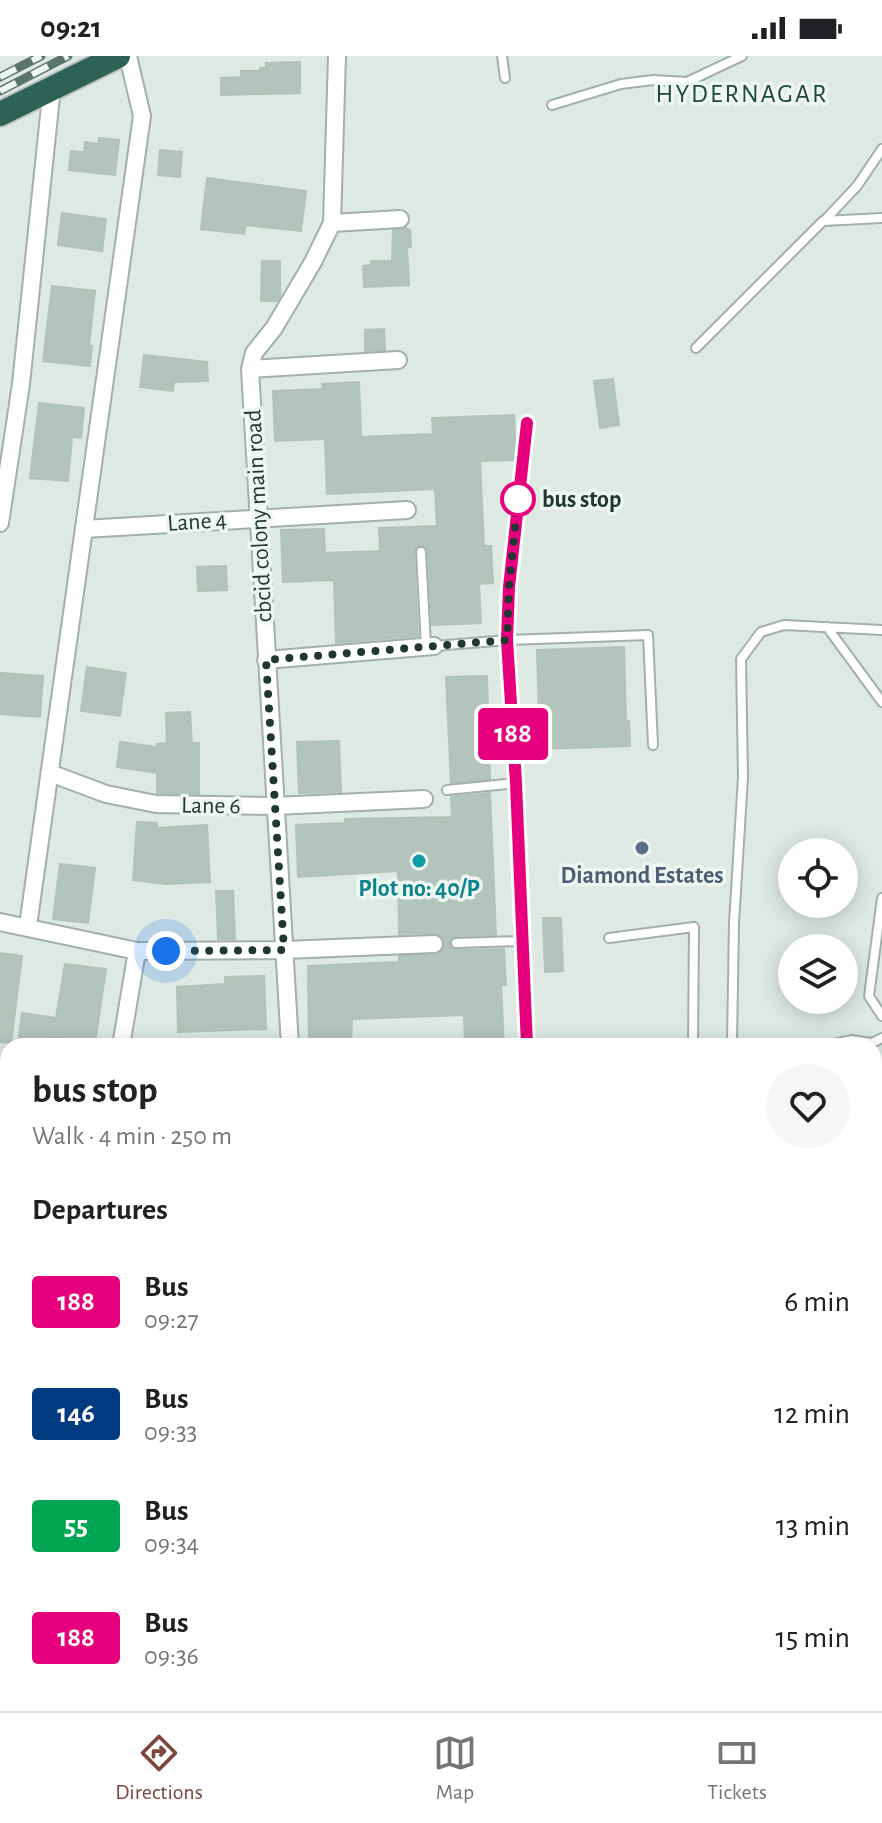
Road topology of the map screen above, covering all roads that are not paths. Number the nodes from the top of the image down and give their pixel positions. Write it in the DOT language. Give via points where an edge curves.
graph roads {
  1 [pos="118,56"];
  2 [pos="128,56"];
  3 [pos="337,56"];
  4 [pos="502,56"];
  5 [pos="742,56"];
  6 [pos="505,78"];
  7 [pos="52,87"];
  8 [pos="552,105"];
  9 [pos="0,114"];
  10 [pos="882,149"];
  11 [pos="882,218"];
  12 [pos="400,219"];
  13 [pos="823,221"];
  14 [pos="332,223"];
  15 [pos="696,348"];
  16 [pos="398,360"];
  17 [pos="250,369"];
  18 [pos="527,423"];
  19 [pos="407,510"];
  20 [pos="257,517"];
  21 [pos="0,523"];
  22 [pos="84,529"];
  23 [pos="421,552"];
  24 [pos="827,627"];
  25 [pos="882,630"];
  26 [pos="507,640"];
  27 [pos="430,646"];
  28 [pos="266,660"];
  29 [pos="882,702"];
  30 [pos="653,745"];
  31 [pos="50,773"];
  32 [pos="516,783"];
  33 [pos="447,790"];
  34 [pos="424,799"];
  35 [pos="275,806"];
  36 [pos="882,898"];
  37 [pos="0,922"];
  38 [pos="28,926"];
  39 [pos="609,938"];
  40 [pos="522,941"];
  41 [pos="456,943"];
  42 [pos="434,944"];
  43 [pos="284,950"];
  44 [pos="137,951"];
  45 [pos="882,1016"];
  46 [pos="122,1038"];
  47 [pos="290,1038"];
  48 [pos="527,1038"];
  49 [pos="693,1038"];
  50 [pos="732,1038"];
  1 -- 7 [label="highway"];
  2 -- 22 [label="street" via="142,116"];
  3 -- 14 [label="street"];
  4 -- 6 [label="lane"];
  5 -- 8 [label="lane" via="687,82 621,84"];
  7 -- 9 [label="highway"];
  7 -- 21 [label="street" via="21,384"];
  10 -- 13 [label="lane" via="857,186"];
  11 -- 13 [label="lane"];
  12 -- 14 [label="street"];
  13 -- 15 [label="lane"];
  14 -- 17 [label="street" via="274,328 254,353"];
  16 -- 17 [label="street"];
  17 -- 20 [label="street, cbcid colony main road"];
  18 -- 26 [label="lane"];
  19 -- 20 [label="street, Lane 4"];
  20 -- 22 [label="street, Lane 4"];
  20 -- 28 [label="street, cbcid colony main road"];
  22 -- 31 [label="street"];
  23 -- 27 [label="lane"];
  24 -- 25 [label="lane"];
  24 -- 29 [label="lane"];
  24 -- 50 [label="lane" via="784,625 761,632 741,659 743,777"];
  26 -- 27 [label="lane"];
  26 -- 30 [label="lane" via="648,635"];
  26 -- 32 [label="lane"];
  27 -- 28 [label="street"];
  28 -- 35 [label="street, cbcid colony main road"];
  31 -- 35 [label="street, Lane 6" via="106,794 156,804"];
  31 -- 38 [label="street"];
  32 -- 33 [label="lane"];
  32 -- 40 [label="lane"];
  34 -- 35 [label="street, Lane 6"];
  35 -- 43 [label="street, cbcid colony main road"];
  36 -- 45 [label="lane" via="869,996"];
  37 -- 38 [label="street"];
  38 -- 44 [label="street"];
  39 -- 49 [label="lane" via="694,927"];
  40 -- 41 [label="lane"];
  40 -- 48 [label="lane"];
  42 -- 43 [label="street"];
  43 -- 44 [label="street"];
  43 -- 47 [label="street, cbcid colony main road"];
  44 -- 46 [label="street"];
}
